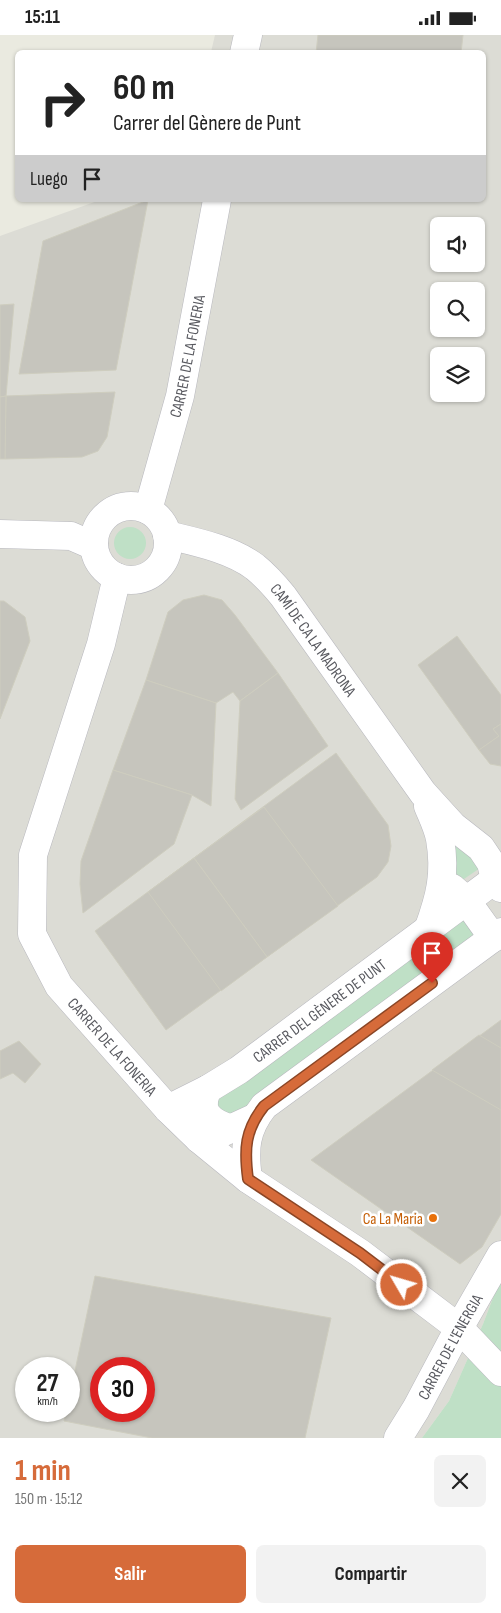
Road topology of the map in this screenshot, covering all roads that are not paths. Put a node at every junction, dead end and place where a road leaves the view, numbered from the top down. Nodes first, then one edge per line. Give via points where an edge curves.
1 (248, 35) edge
2 (245, 50) edge
3 (217, 202) edge
4 (148, 510) junction
5 (0, 534) edge
6 (167, 535) junction
7 (94, 545) junction
8 (117, 577) junction
9 (423, 793) junction
10 (491, 849) edge
11 (443, 874) junction
12 (499, 881) edge
13 (466, 900) junction
14 (428, 930) junction
15 (497, 935) edge
16 (208, 1089) junction
17 (168, 1109) junction
18 (243, 1124) junction
19 (199, 1139) junction
20 (248, 1179) junction
21 (501, 1255) edge
22 (459, 1328) junction
23 (499, 1370) edge
24 (398, 1438) edge

1 - 2 street
3 - 4 street, CARRER DE LA FONERIA via 180,396
4 - 6 street via 162,523
4 - 7 street via 132,506 112,511 98,525
5 - 7 street via 71,536
6 - 8 street via 166,554 155,571 137,579
6 - 9 street, CAMÍ DE CA LA MADRONA via 233,555 268,578
7 - 8 street via 99,562
8 - 17 street, CARRER DE LA FONERIA via 101,644 34,855 32,934 59,986
9 - 10 street, CAMÍ DE CA LA MADRONA via 453,826
9 - 11 street, CAMÍ DE CA LA MADRONA via 440,837
10 - 12 street, CAMÍ DE CA LA MADRONA via 490,863
11 - 13 street via 453,890
11 - 14 street, CAMÍ DE CA LA MADRONA
12 - 13 street, CARRER DEL GÈNERE DE PUNT
13 - 14 street, CARRER DEL GÈNERE DE PUNT
13 - 15 street
14 - 16 street, CARRER DEL GÈNERE DE PUNT via 239,1070
15 - 18 street
16 - 17 street, CARRER DEL GÈNERE DE PUNT
16 - 18 street via 203,1099 210,1119 219,1125
17 - 19 street, CARRER DE LA FONERIA
18 - 19 street
18 - 20 street via 248,1131
19 - 20 street, CARRER DE LA FONERIA
20 - 22 street, CARRER DE LA FONERIA via 360,1253
21 - 22 street, CARRER DE L'ENERGIA
22 - 23 street, CARRER DE LA FONERIA
22 - 24 street, CARRER DE L'ENERGIA

